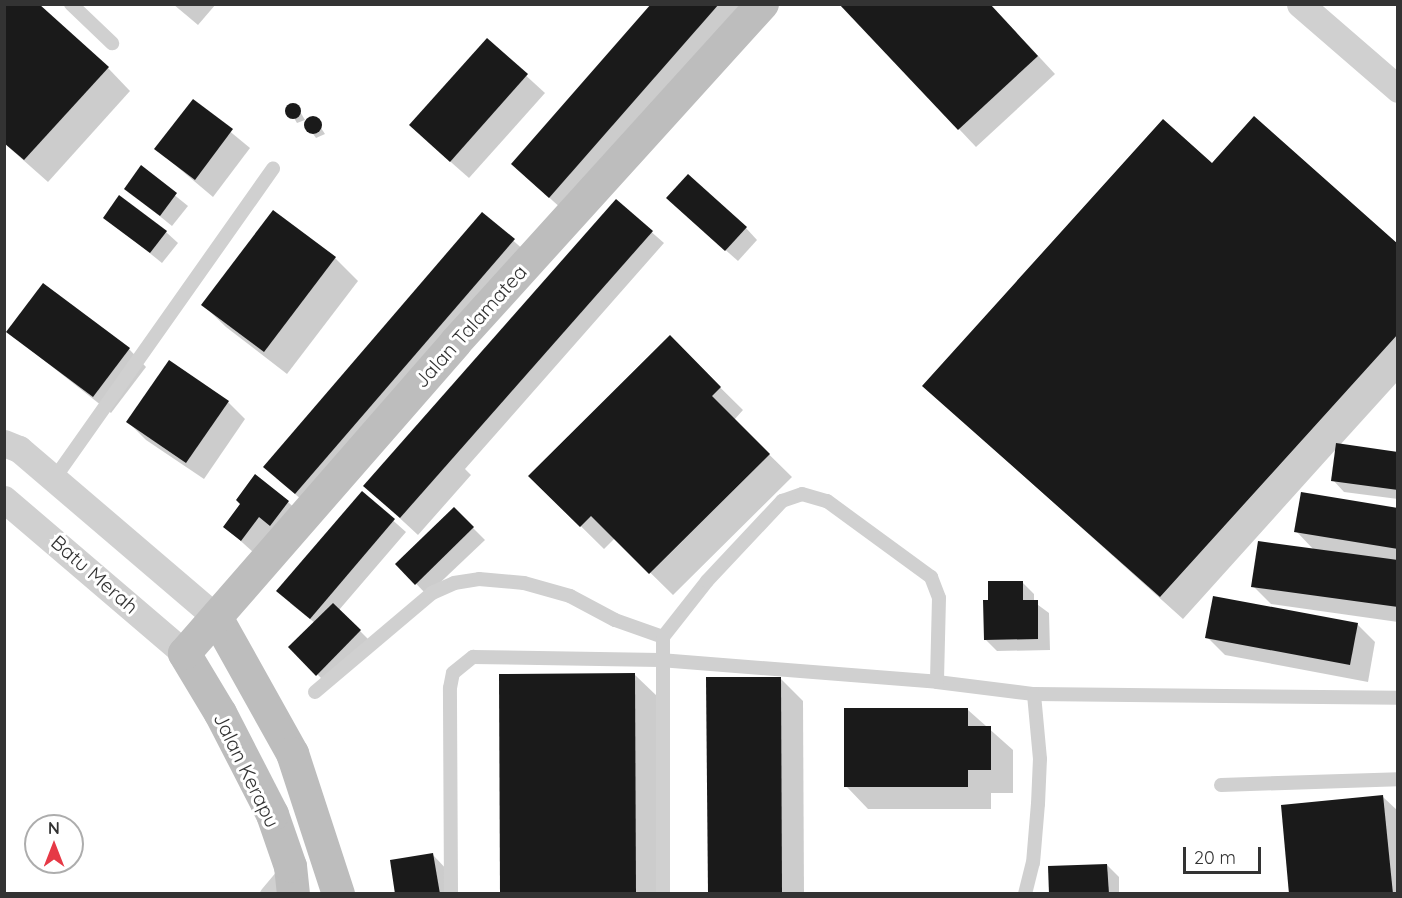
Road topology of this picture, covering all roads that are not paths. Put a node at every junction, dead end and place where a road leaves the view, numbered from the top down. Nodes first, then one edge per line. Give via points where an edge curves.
1 (71, 4) edge
2 (762, 4) edge
3 (1300, 4) edge
4 (112, 43) dead end
5 (1398, 89) edge
6 (273, 168) dead end
7 (4, 443) edge
8 (54, 479) junction
9 (4, 499) edge
10 (216, 617) junction
11 (663, 637) junction
12 (184, 653) junction
13 (660, 660) junction
14 (937, 682) junction
15 (315, 692) dead end
16 (1034, 694) junction
17 (1398, 698) edge
18 (1398, 779) edge
19 (1221, 785) dead end
20 (292, 880) edge
21 (267, 894) edge
22 (338, 894) edge
23 (451, 894) edge
24 (663, 894) edge
25 (1025, 894) edge

1 - 4 lane
2 - 10 street, Jalan Talamatea via 455,342
3 - 5 street
6 - 8 lane
7 - 8 street via 19,449
8 - 10 street
9 - 12 street, Batu Merah
10 - 12 street, Jalan Talamatea
10 - 22 street via 292,753
11 - 13 lane
11 - 14 lane via 715,573 782,501 802,494 814,495 866,526 931,577 939,598
11 - 15 lane via 615,620 570,596 524,583 479,579 454,583 432,593
12 - 20 street, Jalan Kerapu via 272,814
13 - 14 lane
13 - 23 lane via 473,657 453,673
13 - 24 lane
14 - 16 lane
16 - 17 lane
16 - 25 lane via 1040,759 1038,804 1033,863
18 - 19 lane
20 - 21 lane

